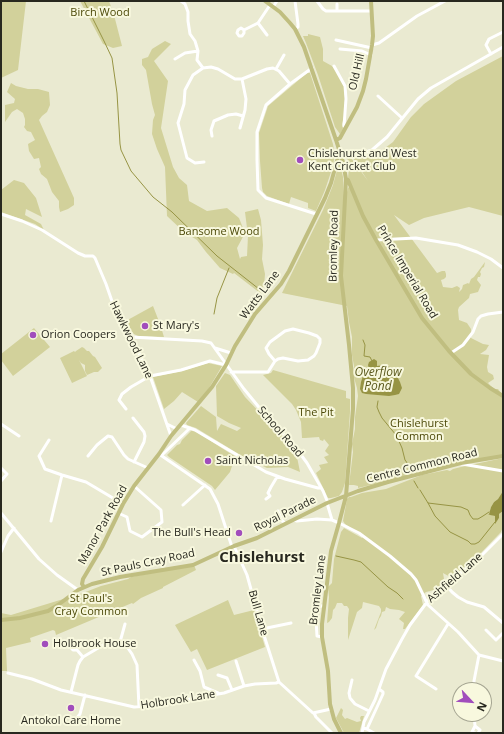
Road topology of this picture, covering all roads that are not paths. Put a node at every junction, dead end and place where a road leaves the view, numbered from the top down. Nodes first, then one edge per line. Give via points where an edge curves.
1 (181, 1) edge
2 (188, 1) edge
3 (265, 1) edge
4 (277, 1) edge
5 (295, 1) edge
6 (317, 1) edge
7 (371, 1) edge
8 (445, 1) edge
9 (184, 4) junction
10 (337, 4) dead end
11 (272, 6) junction
12 (337, 11) junction
13 (371, 11) junction
14 (258, 23) junction
15 (295, 29) junction
16 (244, 30) dead end
17 (503, 32) edge
18 (267, 35) dead end
19 (336, 40) dead end
20 (372, 46) junction
21 (503, 47) edge
22 (340, 49) dead end
23 (198, 51) junction
24 (491, 54) junction
25 (284, 55) dead end
26 (371, 55) junction
27 (175, 59) dead end
28 (334, 66) dead end
29 (203, 68) junction
30 (312, 68) junction
31 (276, 69) junction
32 (242, 79) junction
33 (290, 84) junction
34 (378, 96) dead end
35 (243, 116) junction
36 (402, 118) junction
37 (240, 128) dead end
38 (346, 128) junction
39 (212, 136) dead end
40 (336, 140) junction
41 (341, 156) junction
42 (204, 162) dead end
43 (346, 179) junction
44 (1, 214) edge
45 (316, 214) junction
46 (376, 240) junction
47 (503, 268) edge
48 (503, 312) edge
49 (131, 337) junction
50 (215, 348) junction
51 (231, 353) junction
52 (451, 353) junction
53 (275, 361) junction
54 (226, 365) junction
55 (231, 372) junction
56 (150, 376) junction
57 (503, 396) edge
58 (126, 409) dead end
59 (133, 418) dead end
60 (1, 424) edge
61 (167, 424) junction
62 (181, 424) junction
63 (190, 428) junction
64 (177, 429) junction
65 (19, 436) dead end
66 (171, 436) junction
67 (49, 440) dead end
68 (161, 454) junction
69 (88, 456) dead end
70 (503, 456) edge
71 (134, 462) junction
72 (460, 463) junction
73 (1, 468) edge
74 (148, 468) junction
75 (503, 471) edge
76 (62, 475) junction
77 (277, 477) junction
78 (1, 481) edge
79 (206, 484) junction
80 (134, 486) junction
81 (321, 488) junction
82 (346, 496) junction
83 (266, 500) dead end
84 (328, 503) junction
85 (123, 504) junction
86 (184, 505) dead end
87 (278, 511) dead end
88 (1, 513) edge
89 (118, 513) junction
90 (294, 520) junction
91 (332, 520) junction
92 (50, 521) dead end
93 (339, 523) junction
94 (285, 524) junction
95 (14, 528) junction
96 (503, 534) edge
97 (233, 546) junction
98 (1, 552) edge
99 (446, 585) junction
100 (84, 587) junction
101 (78, 590) junction
102 (426, 602) junction
103 (1, 620) edge
104 (291, 623) dead end
105 (503, 623) edge
106 (125, 624) dead end
107 (448, 624) junction
108 (262, 629) junction
109 (486, 630) dead end
110 (503, 632) edge
111 (120, 642) junction
112 (77, 650) dead end
113 (479, 655) junction
114 (83, 657) junction
115 (194, 660) dead end
116 (236, 661) dead end
117 (503, 661) edge
118 (8, 673) dead end
119 (218, 674) dead end
120 (352, 680) dead end
121 (279, 682) junction
122 (474, 682) edge
123 (244, 686) junction
124 (379, 689) junction
125 (436, 689) dead end
126 (232, 690) junction
127 (71, 692) junction
128 (219, 694) junction
129 (85, 696) junction
130 (138, 707) junction
131 (331, 709) junction
132 (369, 711) junction
133 (314, 713) junction
134 (475, 722) edge
135 (73, 723) dead end
136 (475, 726) junction
137 (362, 728) junction
138 (368, 729) junction
139 (332, 733) edge
140 (341, 733) edge
141 (362, 733) edge
142 (374, 733) edge
143 (475, 733) edge
144 (478, 733) edge

1 - 9 street
2 - 9 street
3 - 11 main road, Bromley Road
4 - 11 street
5 - 15 street via 298,24
6 - 12 street via 326,11
7 - 13 main road, Old Hill
8 - 20 street
9 - 23 street via 188,12 190,34
10 - 12 street
11 - 14 street
11 - 15 main road, Bromley Road
12 - 13 street
13 - 20 main road, Old Hill
14 - 16 street
14 - 18 street
15 - 30 main road, Bromley Road
17 - 24 street via 489,39 486,45
19 - 20 street
20 - 26 main road, Old Hill
21 - 24 street
22 - 26 street via 362,51
23 - 27 street via 185,53
23 - 29 street via 197,60
24 - 36 street via 431,88
25 - 31 street
26 - 38 main road, Old Hill via 363,91
28 - 38 street via 344,86
29 - 32 street via 211,67 235,79
29 - 42 street via 193,75 185,90 178,123 187,158 195,163
30 - 33 street
30 - 40 main road, Bromley Road
31 - 32 street via 267,69
31 - 33 street
32 - 35 street via 246,99
33 - 45 street via 266,104 257,132 258,190 266,198
34 - 36 street
35 - 37 street
35 - 39 street via 228,115 214,121
36 - 41 street via 387,137 372,150
38 - 40 main road, Old Hill
40 - 41 main road, Bromley Road
41 - 43 main road, Bromley Road
41 - 45 main road, Watts Lane via 338,157 331,183
43 - 46 main road, Prince Imperial Road
43 - 82 main road, Bromley Road via 341,276 350,345 353,402
44 - 49 street, Hawkwood Lane via 42,230 78,253 93,256 114,307
45 - 51 main road, Watts Lane via 282,284 255,314
46 - 47 street via 416,238 458,245 491,259
46 - 52 main road, Prince Imperial Road via 422,318
48 - 52 street via 481,316 463,345
49 - 50 street via 202,341 211,343
49 - 56 street, Hawkwood Lane
50 - 51 street
50 - 54 street, School Road
51 - 54 main road, Watts Lane
52 - 57 main road, Prince Imperial Road via 471,374
53 - 53 street via 266,348 285,331 293,329 318,336 320,339 316,353 308,360 283,358
53 - 55 street via 268,372
54 - 55 street, School Road
54 - 56 street via 210,361
54 - 62 main road, Watts Lane via 212,387
55 - 81 street, School Road via 267,417 293,444
56 - 58 street via 122,394 119,400
56 - 61 street, Hawkwood Lane
59 - 71 street via 145,436
60 - 65 street
61 - 64 street
61 - 66 street, Hawkwood Lane
62 - 63 street
62 - 64 main road, Watts Lane
63 - 68 street, Manor Park Road
63 - 77 street
64 - 66 main road, Watts Lane
66 - 68 main road, Watts Lane
67 - 76 street via 40,456 45,469
68 - 74 main road, Manor Park Road
68 - 79 street
69 - 71 street via 108,436 112,437 128,459
70 - 72 main road, Centre Common Road
71 - 74 street
72 - 75 street
72 - 82 main road, Centre Common Road
73 - 78 street via 7,474
74 - 80 main road, Manor Park Road
76 - 85 street via 86,482
76 - 92 street
77 - 81 street
77 - 83 street
79 - 86 street
79 - 97 street, Bull Lane via 218,504
80 - 85 main road, Manor Park Road
80 - 89 street via 161,510 162,522 142,537 130,531 127,517
81 - 84 street, School Road
82 - 84 main road, Royal Parade
82 - 93 main road, Bromley Lane
84 - 90 main road, Royal Parade
84 - 91 street, School Road
85 - 89 main road, Manor Park Road
87 - 94 street
88 - 95 street
89 - 100 main road, Manor Park Road via 83,579
90 - 91 street
90 - 94 main road, Royal Parade
91 - 93 street
93 - 102 street via 358,533 411,574
93 - 131 main road, Bromley Lane via 331,551 322,624
94 - 97 main road, Royal Parade
95 - 98 street
95 - 101 street via 39,559
96 - 99 street, Ashfield Lane
97 - 100 main road, St Pauls Cray Road via 193,565 120,577
97 - 108 street, Bull Lane via 248,575
99 - 102 street, Ashfield Lane
99 - 105 street via 458,597 484,607
100 - 101 main road, St Pauls Cray Road
101 - 103 main road, St Pauls Cray Road via 48,611
102 - 107 street
102 - 124 street, Ashfield Lane via 402,639
104 - 108 street
106 - 111 street
107 - 113 street
107 - 125 street via 416,676
108 - 121 street, Bull Lane
109 - 110 street via 496,640
111 - 114 street via 110,641
111 - 130 street via 125,644 137,665
112 - 114 street
113 - 117 street
113 - 122 street
114 - 127 street via 78,665
115 - 128 street via 204,688
116 - 123 street
118 - 127 street, Holbrook Lane
119 - 126 street via 228,678
120 - 132 street via 350,698 355,704
121 - 123 street, Holbrook Lane
121 - 133 street
123 - 126 street, Holbrook Lane
124 - 132 street, Ashfield Lane
124 - 138 street, Ashfield Lane via 383,694
126 - 128 street, Holbrook Lane
127 - 129 street, Holbrook Lane
128 - 130 street, Holbrook Lane
129 - 130 street, Holbrook Lane
129 - 135 street via 80,714
131 - 133 street
131 - 140 main road, Bromley Lane
132 - 137 street, Ashfield Lane
133 - 139 street
134 - 136 street
136 - 143 street via 472,732
136 - 144 street via 480,730
137 - 138 street
137 - 141 street, Ashfield Lane
138 - 142 street

